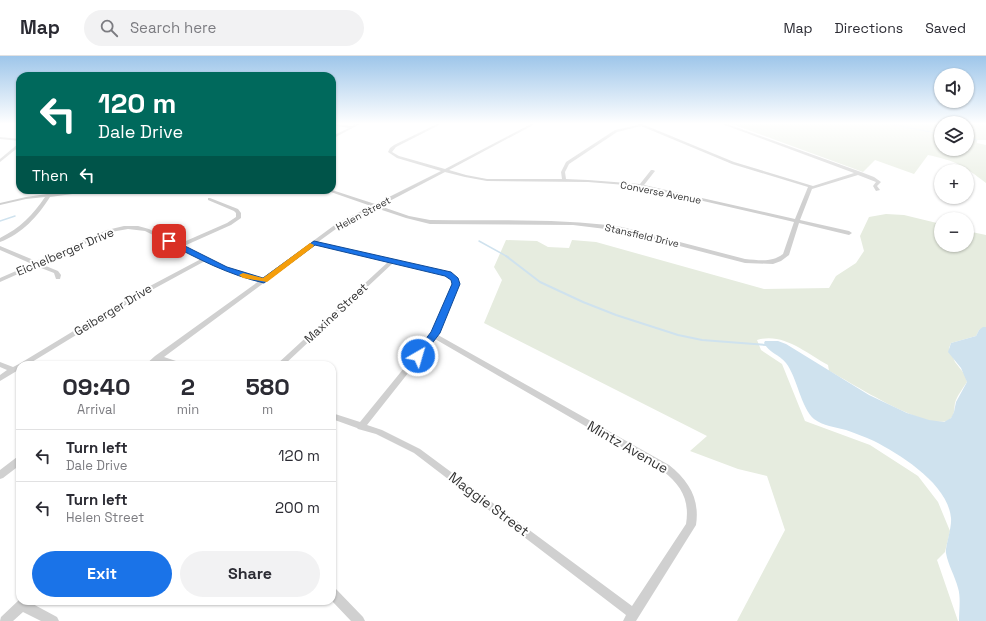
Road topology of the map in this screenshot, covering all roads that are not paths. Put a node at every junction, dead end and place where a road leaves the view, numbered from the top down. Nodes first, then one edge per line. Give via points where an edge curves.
1 (12, 150) edge
2 (391, 150) edge
3 (483, 150) edge
4 (587, 150) edge
5 (701, 150) edge
6 (797, 150) edge
7 (0, 160) edge
8 (446, 170) junction
9 (653, 171) dead end
10 (859, 173) junction
11 (564, 181) junction
12 (641, 186) junction
13 (812, 187) junction
14 (878, 190) dead end
15 (336, 193) edge
16 (64, 194) edge
17 (48, 196) junction
18 (210, 199) dead end
19 (0, 204) edge
20 (374, 206) junction
21 (797, 221) junction
22 (849, 233) dead end
23 (0, 240) edge
24 (314, 243) junction
25 (178, 246) junction
26 (0, 248) edge
27 (205, 259) junction
28 (392, 261) junction
29 (36, 264) junction
30 (58, 278) dead end
31 (0, 280) edge
32 (264, 280) junction
33 (434, 336) junction
34 (158, 358) junction
35 (29, 361) edge
36 (154, 361) edge
37 (167, 361) edge
38 (284, 361) edge
39 (0, 364) edge
40 (16, 367) edge
41 (16, 369) edge
42 (0, 378) edge
43 (336, 418) edge
44 (361, 427) junction
45 (16, 463) edge
46 (0, 475) edge
47 (336, 597) edge
48 (22, 605) edge
49 (27, 605) edge
50 (632, 617) edge
51 (5, 621) edge
52 (53, 621) edge
53 (359, 621) edge

1 - 7 street
2 - 8 street, Converse Avenue via 398,157
3 - 8 street, Helen Street
4 - 11 street via 568,163 563,172
5 - 13 street via 733,164
6 - 10 street
8 - 11 street, Converse Avenue via 487,180
8 - 20 street, Helen Street
9 - 12 street
10 - 13 street
10 - 14 street via 877,180
11 - 12 street, Converse Avenue
12 - 21 street, Converse Avenue
13 - 21 street, Stansfield Drive via 808,190
15 - 20 street, Stansfield Drive
16 - 17 street
17 - 19 street
17 - 23 street via 29,222
18 - 25 street via 236,210 239,213 238,218
20 - 21 street, Stansfield Drive via 430,222 573,223 602,226 757,262 779,260 786,255
20 - 24 street, Helen Street via 338,224
21 - 22 street, Converse Avenue
24 - 28 street
24 - 32 street, Helen Street
25 - 27 street, Eichelberger Drive
25 - 29 street, Eichelberger Drive via 143,228 121,228
26 - 29 street
27 - 32 street, Eichelberger Drive via 235,273
27 - 35 street, Geiberger Drive via 150,288
28 - 33 street via 444,273 455,279 456,284
28 - 38 street, Maxine Street
29 - 30 street via 56,272
29 - 31 street, Eichelberger Drive
32 - 34 street, Helen Street
33 - 44 street
33 - 50 street, Mintz Avenue via 666,468 684,486 692,502 691,525
34 - 36 street, Helen Street
34 - 37 street
39 - 40 street
41 - 42 street, Geiberger Drive
43 - 44 street, Maggie Street
44 - 50 street, Maggie Street via 398,441 426,457
45 - 46 street
47 - 53 street
48 - 51 street
49 - 52 street

